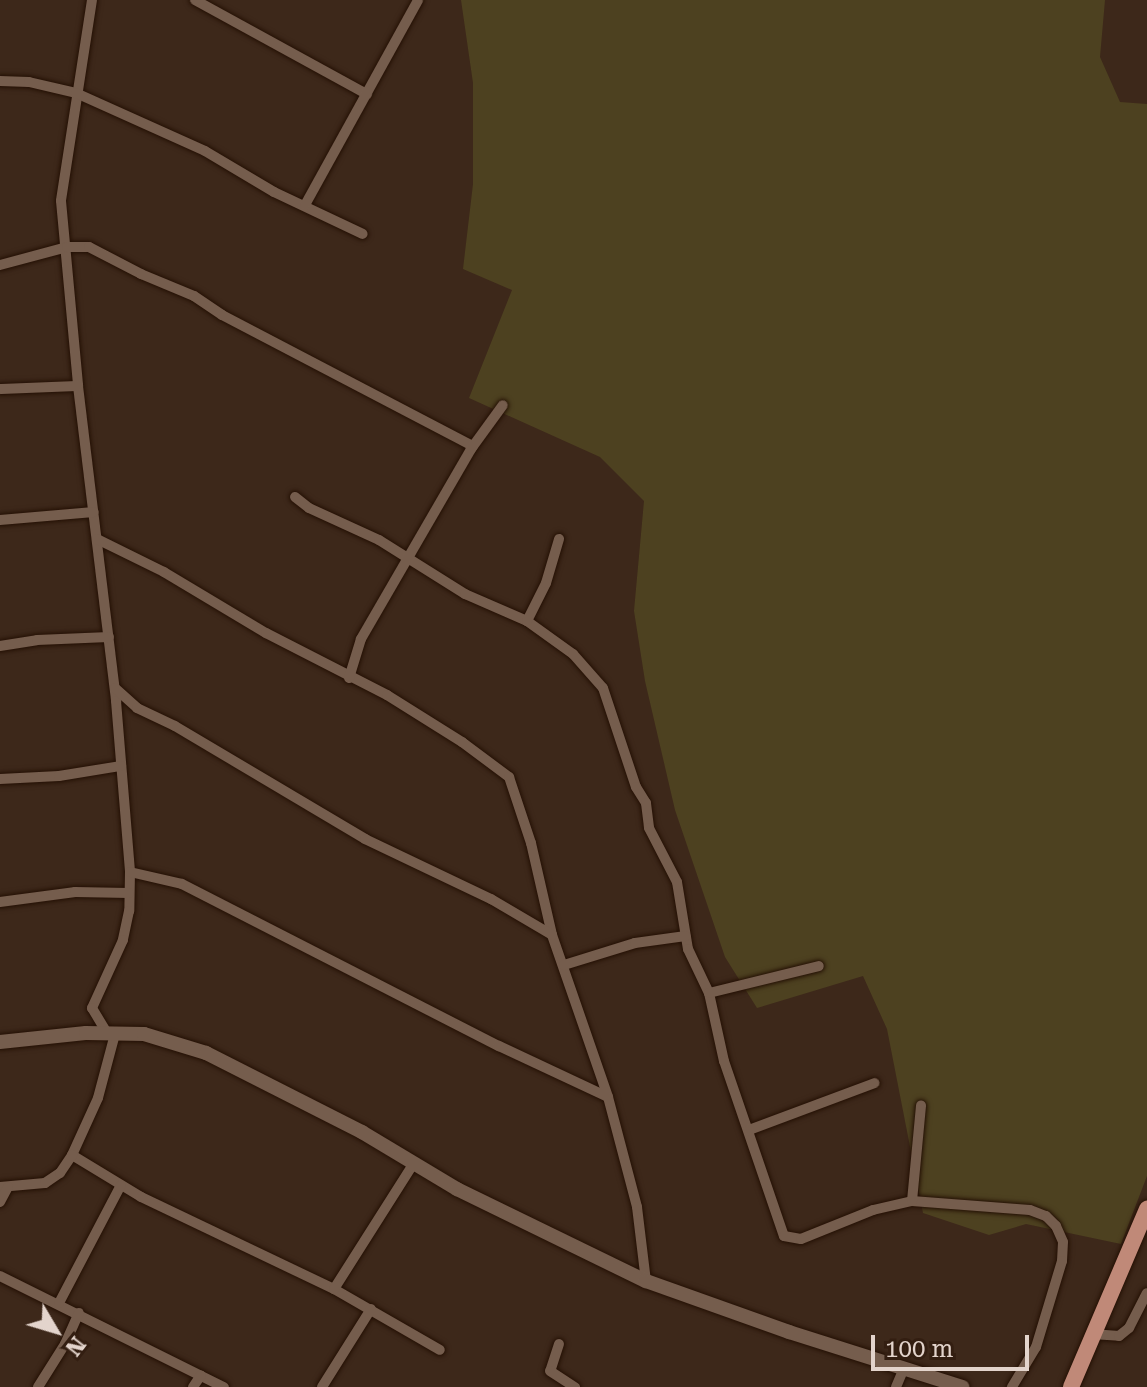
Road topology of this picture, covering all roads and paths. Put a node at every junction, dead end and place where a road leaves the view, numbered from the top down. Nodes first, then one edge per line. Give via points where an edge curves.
1 (92, 0) edge
2 (195, 0) edge
3 (418, 0) edge
4 (0, 81) edge
5 (76, 93) junction
6 (367, 94) junction
7 (305, 205) junction
8 (363, 234) dead end
9 (67, 247) junction
10 (0, 265) edge
11 (78, 386) junction
12 (0, 389) edge
13 (503, 405) dead end
14 (473, 446) junction
15 (295, 497) dead end
16 (94, 512) junction
17 (0, 520) edge
18 (97, 539) junction
19 (559, 539) dead end
20 (408, 561) junction
21 (527, 621) junction
22 (109, 637) junction
23 (0, 646) edge
24 (349, 678) junction
25 (115, 688) junction
26 (137, 708) junction
27 (117, 715) junction
28 (121, 766) junction
29 (0, 779) edge
30 (130, 872) junction
31 (129, 893) junction
32 (0, 902) edge
33 (545, 911) junction
34 (525, 918) junction
35 (552, 935) junction
36 (686, 936) junction
37 (564, 965) junction
38 (819, 966) dead end
39 (709, 993) junction
40 (111, 1034) junction
41 (0, 1042) edge
42 (875, 1083) dead end
43 (608, 1097) junction
44 (921, 1105) dead end
45 (749, 1130) junction
46 (72, 1155) junction
47 (414, 1163) junction
48 (121, 1185) junction
49 (4, 1187) edge
50 (912, 1201) junction
51 (0, 1202) edge
52 (1147, 1209) edge
53 (0, 1276) edge
54 (646, 1281) junction
55 (334, 1289) junction
56 (1147, 1293) edge
57 (59, 1303) junction
58 (371, 1309) junction
59 (79, 1313) junction
60 (1092, 1334) junction
61 (559, 1344) dead end
62 (440, 1350) dead end
63 (904, 1368) junction
64 (201, 1375) junction
65 (38, 1387) edge
66 (193, 1387) edge
67 (224, 1387) edge
68 (322, 1387) edge
69 (575, 1387) edge
70 (896, 1387) edge
71 (962, 1387) edge
72 (1012, 1387) edge
73 (1071, 1387) edge

1 - 5 street
2 - 6 street
3 - 6 street
4 - 5 street
5 - 7 street via 155,126
5 - 9 street via 61,201
6 - 7 street
7 - 8 street
9 - 10 street
9 - 11 street
9 - 14 street via 89,247 177,287
11 - 12 street
11 - 16 street
13 - 14 street
14 - 20 street
15 - 20 street
16 - 17 street
16 - 18 street
18 - 22 street
18 - 24 street
19 - 21 street
20 - 21 street
20 - 24 street via 361,639
21 - 36 street via 573,654 603,688 646,803 649,828 677,882
22 - 23 street
22 - 25 street
24 - 33 street via 387,695 501,767 531,843
25 - 26 street
25 - 27 street
26 - 27 street
26 - 34 street via 365,839
27 - 28 street
28 - 29 street
28 - 30 street
30 - 31 street
30 - 43 street via 159,876 209,896
31 - 32 street via 75,892
31 - 40 street via 123,940 92,1008
33 - 34 street
33 - 35 street
34 - 35 street
35 - 37 street
36 - 37 street via 635,943
36 - 39 street
37 - 43 street
38 - 39 street
39 - 45 street via 724,1061
40 - 41 street
40 - 46 street via 98,1098
40 - 47 street via 144,1034 206,1053
42 - 45 street
43 - 54 street via 637,1207
44 - 50 street
45 - 50 street via 777,1224 790,1240
46 - 48 street
46 - 49 street via 45,1183
47 - 54 street
47 - 55 street
48 - 55 street
48 - 57 street
49 - 51 street
50 - 72 street via 1030,1210 1056,1226 1063,1242 1062,1261 1036,1347
52 - 60 main road
53 - 57 street
54 - 63 street
55 - 58 street
56 - 60 street via 1129,1328 1119,1336
57 - 59 street
58 - 62 street
58 - 68 street
59 - 64 street
59 - 65 street
60 - 73 main road
61 - 69 street via 550,1371
63 - 70 street
63 - 71 street
64 - 66 street
64 - 67 street

